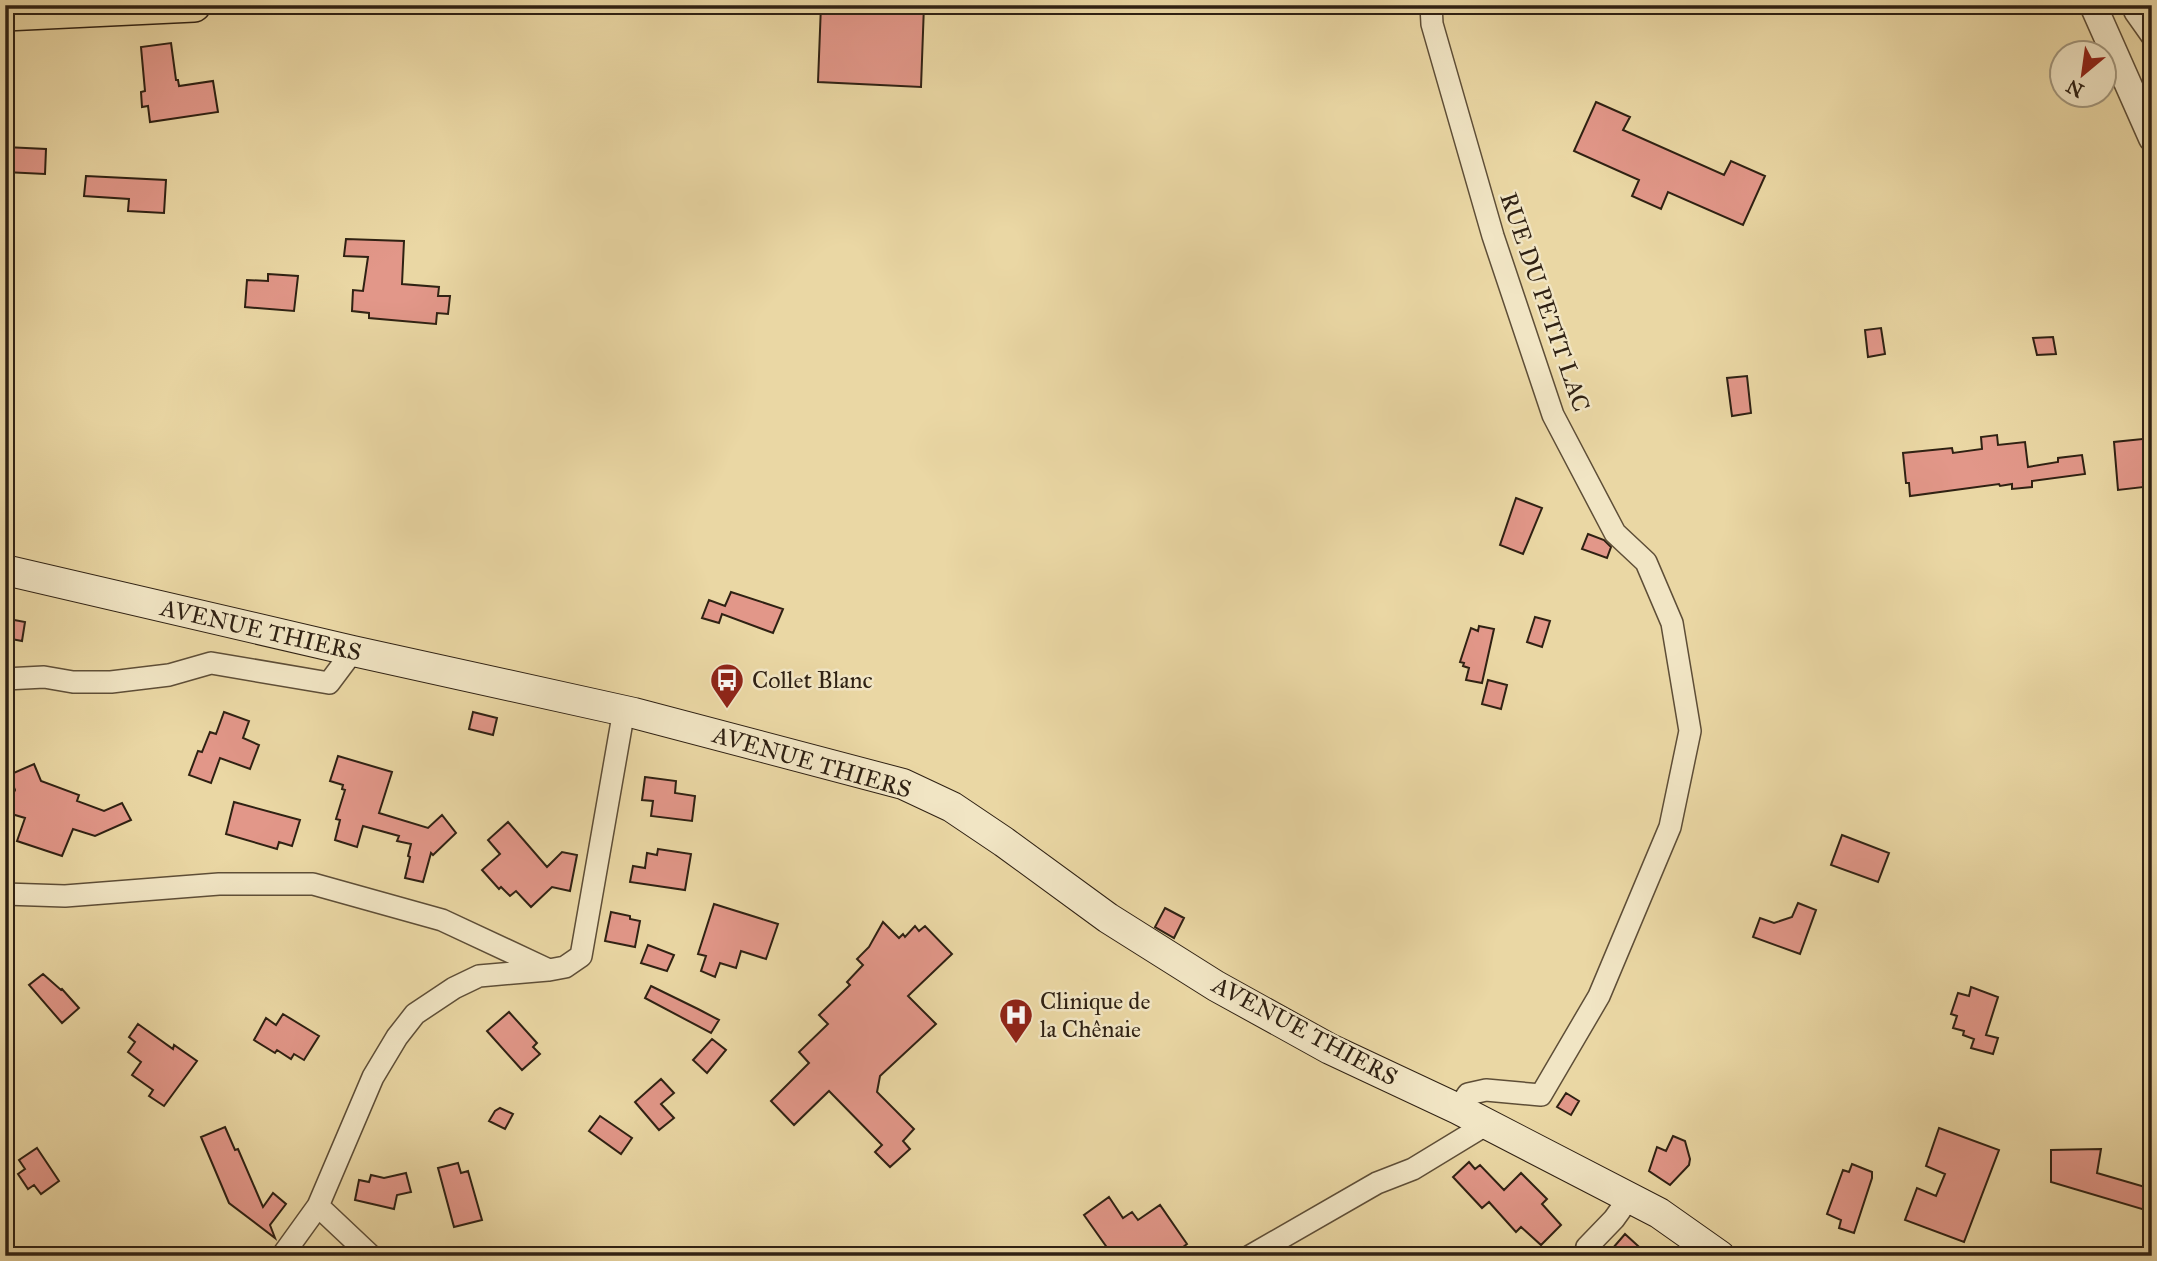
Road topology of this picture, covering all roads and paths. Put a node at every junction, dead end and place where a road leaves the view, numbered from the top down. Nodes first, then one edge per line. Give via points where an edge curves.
1 (194, 5) edge
2 (1431, 5) edge
3 (2094, 5) edge
4 (2142, 5) edge
5 (5, 13) edge
6 (2152, 36) edge
7 (2152, 138) edge
8 (5, 570) edge
9 (353, 651) junction
10 (5, 679) edge
11 (624, 710) junction
12 (5, 894) edge
13 (549, 970) junction
14 (1458, 1109) junction
15 (1487, 1124) junction
16 (1629, 1198) junction
17 (318, 1206) junction
18 (282, 1256) edge
19 (371, 1256) edge
20 (1250, 1256) edge
21 (1591, 1256) edge
22 (1720, 1256) edge

1 - 5 highway
2 - 14 street, RUE DU PETIT LAC via 1432,24 1493,236 1553,415 1615,533 1646,562 1672,624 1690,731 1670,827 1599,996 1541,1095 1486,1090 1468,1094
3 - 7 street
4 - 6 street via 2136,12
8 - 9 main road, AVENUE THIERS
9 - 10 street via 329,683 211,663 169,675 111,682
9 - 11 main road, AVENUE THIERS
11 - 13 street via 581,956 565,967
11 - 14 main road, AVENUE THIERS via 903,785 952,807 1108,918 1216,986 1330,1049
12 - 13 street via 65,896 219,884 313,884 442,920
13 - 17 street via 479,976 415,1014 373,1077
14 - 15 main road, AVENUE THIERS
15 - 16 main road, AVENUE THIERS
15 - 20 street
16 - 21 street via 1587,1247
16 - 22 main road, AVENUE THIERS
17 - 18 street
17 - 19 street

